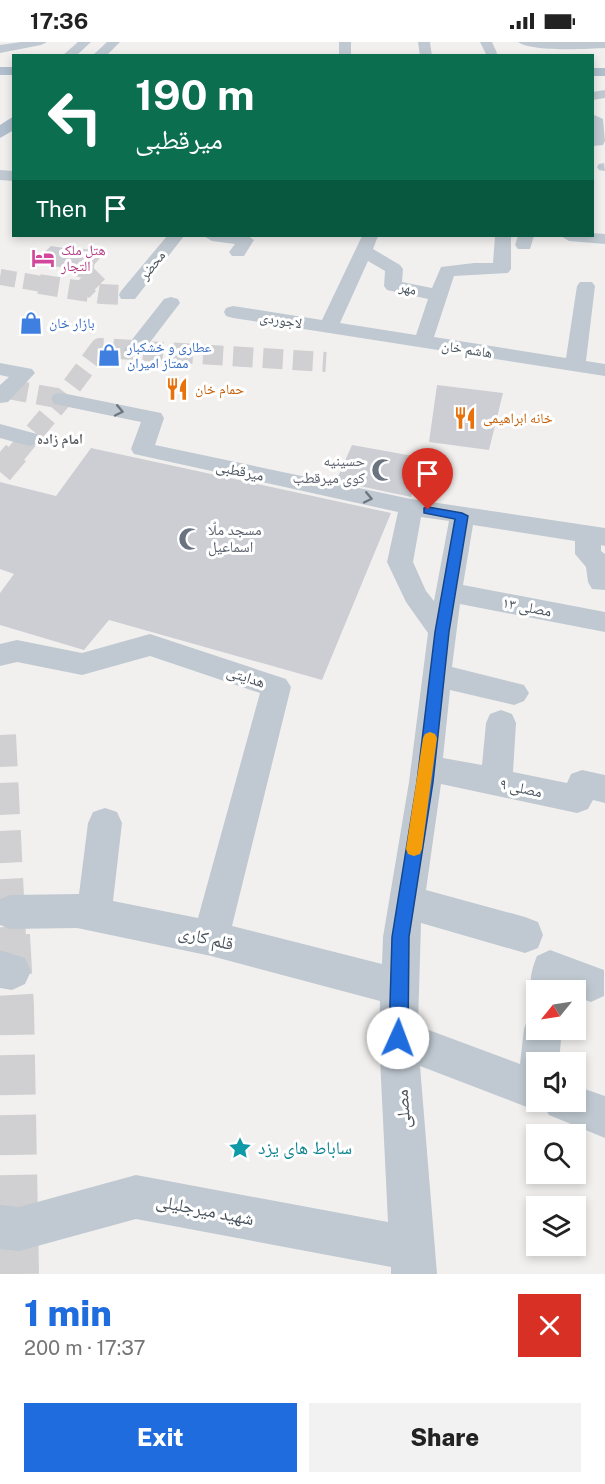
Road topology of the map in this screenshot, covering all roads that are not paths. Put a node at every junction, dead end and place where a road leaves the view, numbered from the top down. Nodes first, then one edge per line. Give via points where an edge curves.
1 (41, 42) edge
2 (85, 42) edge
3 (91, 42) edge
4 (114, 42) edge
5 (524, 42) edge
6 (588, 44) edge
7 (604, 45) edge
8 (564, 46) junction
9 (0, 49) edge
10 (73, 54) edge
11 (100, 54) edge
12 (571, 54) edge
13 (594, 118) edge
14 (594, 142) edge
15 (175, 237) edge
16 (220, 237) edge
17 (502, 237) edge
18 (581, 237) edge
19 (605, 239) edge
20 (366, 243) edge
21 (238, 252) dead end
22 (586, 286) dead end
23 (438, 295) junction
24 (128, 296) dead end
25 (171, 303) dead end
26 (233, 312) dead end
27 (328, 328) junction
28 (423, 342) junction
29 (134, 350) dead end
30 (575, 365) junction
31 (0, 369) edge
32 (605, 370) edge
33 (0, 397) edge
34 (62, 399) tunnel mouth
35 (0, 431) edge
36 (29, 439) dead end
37 (411, 507) junction
38 (462, 516) junction
39 (597, 536) edge
40 (601, 582) dead end
41 (449, 592) junction
42 (605, 622) edge
43 (442, 632) junction
44 (0, 655) edge
45 (437, 675) junction
46 (514, 693) dead end
47 (501, 723) dead end
48 (427, 768) junction
49 (496, 782) junction
50 (605, 789) edge
51 (105, 823) dead end
52 (406, 902) junction
53 (10, 912) dead end
54 (94, 915) junction
55 (525, 935) dead end
56 (211, 938) junction
57 (549, 980) edge
58 (582, 980) edge
59 (586, 981) edge
60 (591, 983) dead end
61 (400, 988) junction
62 (398, 1038) junction
63 (526, 1080) edge
64 (586, 1107) edge
65 (605, 1117) edge
66 (0, 1227) edge
67 (413, 1261) edge

1 - 9 street
2 - 10 street
3 - 10 street
4 - 11 street
5 - 8 street
6 - 7 street
6 - 8 street
8 - 12 street
13 - 14 street via 598,142
15 - 24 street, محضر
16 - 21 street via 246,240
17 - 23 street via 502,269 447,271
18 - 19 street
20 - 23 street, مهر via 394,269 393,286
20 - 27 street
22 - 30 street
23 - 28 street
25 - 29 street
26 - 27 street, لاجوردی
27 - 28 street, هاشم خان
28 - 30 street, هاشم خان
30 - 32 street, هاشم خان
31 - 33 street via 25,373
34 -> 37 street, میرقطبی via 153,418 142,449
35 - 36 street
37 - 38 street, میرقطبی
37 - 43 street via 400,561 415,595
38 - 39 street, میرقطبی
38 - 41 street, مصلی
39 - 40 street via 588,554 599,563
41 - 42 street, مصلی ۱۳
41 - 43 street, مصلی
43 - 45 street, مصلی
44 - 56 street, هدایتی via 17,651 82,664 150,645 276,687
45 - 46 street
45 - 48 street, مصلی
47 - 49 street
48 - 49 street, مصلی ۹
48 - 52 street, مصلی
49 - 50 street, مصلی ۹ via 577,799 582,784
51 - 54 street
52 - 55 street
52 - 61 street, مصلی via 400,937
53 - 54 street, قلم کاری via 77,911
54 - 56 street, قلم کاری
56 - 61 street, قلم کاری
57 - 58 street via 550,969
59 - 60 street
61 - 62 street, مصلی
62 - 63 street
62 - 67 street, مصلی
64 - 65 street
66 - 67 street, شهید میرجلیلی via 19,1229 136,1197

